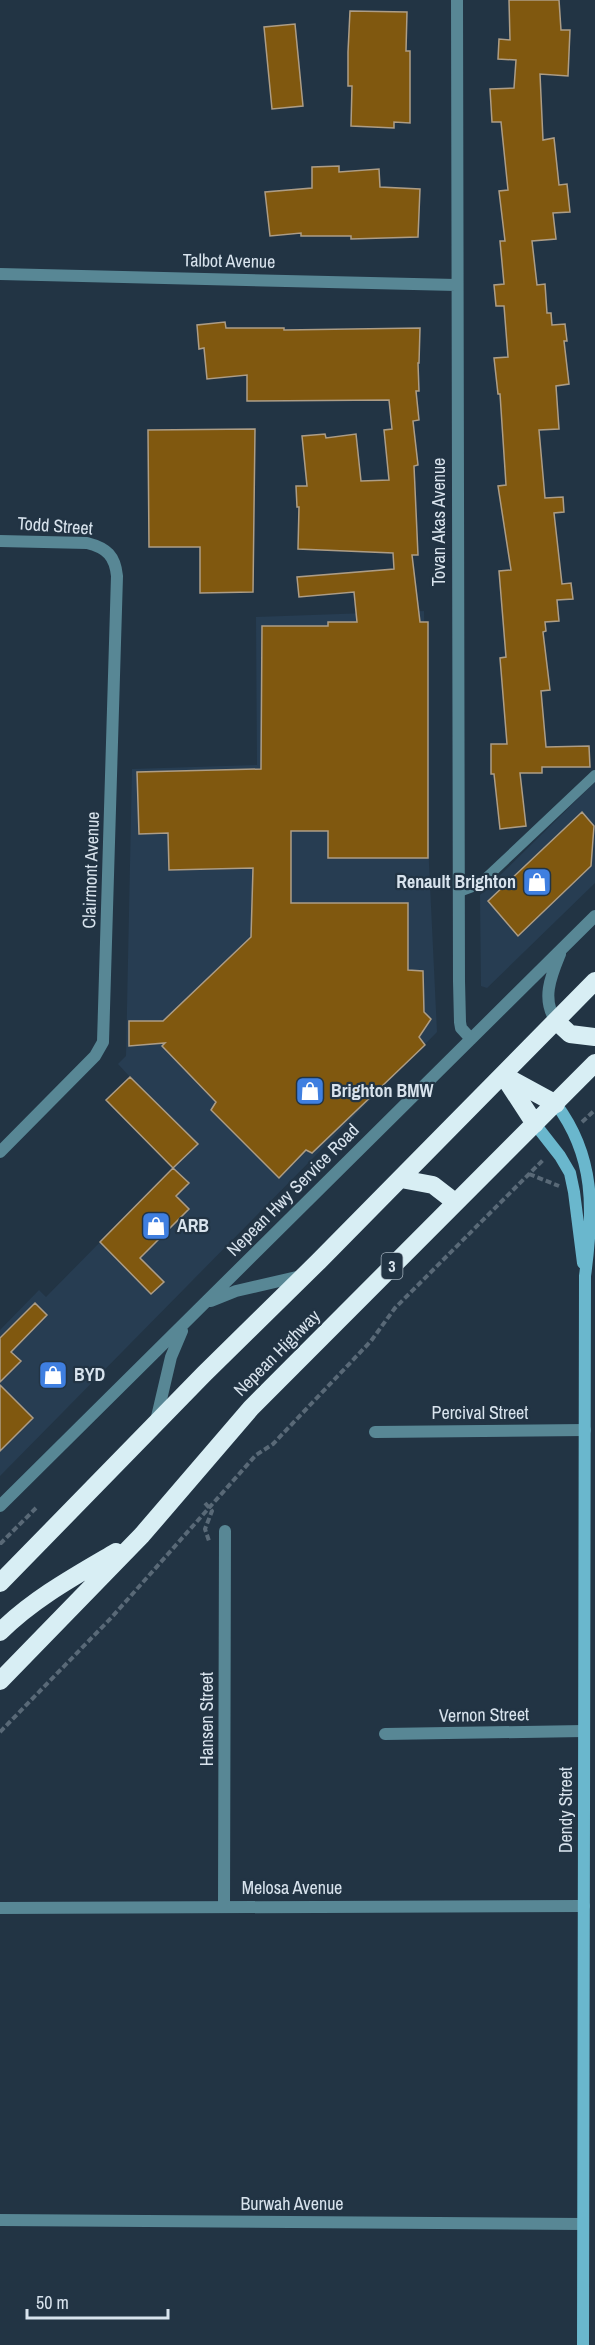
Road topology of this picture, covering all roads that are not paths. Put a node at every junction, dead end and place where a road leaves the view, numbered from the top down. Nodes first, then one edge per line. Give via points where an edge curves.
1 (457, 0) edge
2 (0, 273) edge
3 (456, 285) junction
4 (0, 541) edge
5 (107, 551) joint
6 (595, 775) edge
7 (459, 892) junction
8 (595, 916) edge
9 (562, 948) junction
10 (595, 981) edge
11 (556, 1021) junction
12 (595, 1037) edge
13 (471, 1039) junction
14 (595, 1063) edge
15 (503, 1075) junction
16 (556, 1104) junction
17 (535, 1124) junction
18 (0, 1152) edge
19 (400, 1179) junction
20 (454, 1202) junction
21 (304, 1275) junction
22 (588, 1281) edge
23 (202, 1306) junction
24 (188, 1321) junction
25 (154, 1428) junction
26 (585, 1430) junction
27 (375, 1432) dead end
28 (0, 1506) edge
29 (225, 1532) dead end
30 (135, 1541) junction
31 (0, 1583) edge
32 (0, 1632) edge
33 (0, 1681) edge
34 (584, 1731) junction
35 (385, 1734) dead end
36 (584, 1905) junction
37 (224, 1906) junction
38 (0, 1908) edge
39 (589, 2167) edge
40 (589, 2180) edge
41 (0, 2220) edge
42 (583, 2224) junction
43 (583, 2345) edge

1 - 3 street, Tovan Akas Avenue
2 - 3 street, Talbot Avenue
3 - 7 street, Tovan Akas Avenue
4 - 5 street, Todd Street via 87,543
5 - 18 street, Clairmont Avenue via 116,564 117,576 103,1042 95,1056
6 - 7 lane via 487,878
7 - 13 street, Tovan Akas Avenue via 460,1022
8 - 9 street, Nepean Hwy Service Road
9 - 11 street, Nepean Hwy Service Road via 548,988 549,1009
9 - 13 street, Nepean Hwy Service Road
10 - 11 highway, Nepean Highway
11 - 12 highway via 570,1034
11 - 15 highway, Nepean Highway
13 - 23 street, Nepean Hwy Service Road
14 - 16 highway, Nepean Highway / 3
15 - 16 highway
15 - 17 highway
15 - 19 highway, Nepean Highway
16 - 17 highway, Nepean Highway / 3
16 - 22 street, Dendy Street via 579,1132 592,1172
17 - 20 highway, Nepean Highway / 3
17 - 22 street, Dendy Street via 570,1173
19 - 20 highway via 433,1185
19 - 21 highway, Nepean Highway
20 - 30 highway, Nepean Highway / 3 via 251,1408
21 - 23 street, Nepean Hwy Service Road via 236,1292
21 - 25 highway, Nepean Highway
22 - 26 street, Dendy Street
23 - 24 street, Nepean Hwy Service Road
24 - 25 street, Nepean Hwy Service Road via 171,1357
24 - 28 street, Nepean Hwy Service Road
25 - 31 highway, Nepean Highway
26 - 27 street, Percival Street
26 - 34 street, Dendy Street
29 - 37 street, Hansen Street
30 - 32 highway via 65,1582
30 - 33 highway, Nepean Highway / 3
34 - 35 street, Vernon Street
34 - 36 street, Dendy Street
36 - 37 street, Melosa Avenue
36 - 39 street, Dendy Street
37 - 38 street, Melosa Avenue
39 - 40 street, Dendy Street
40 - 42 street, Dendy Street
41 - 42 street, Burwah Avenue
42 - 43 street, Dendy Street

